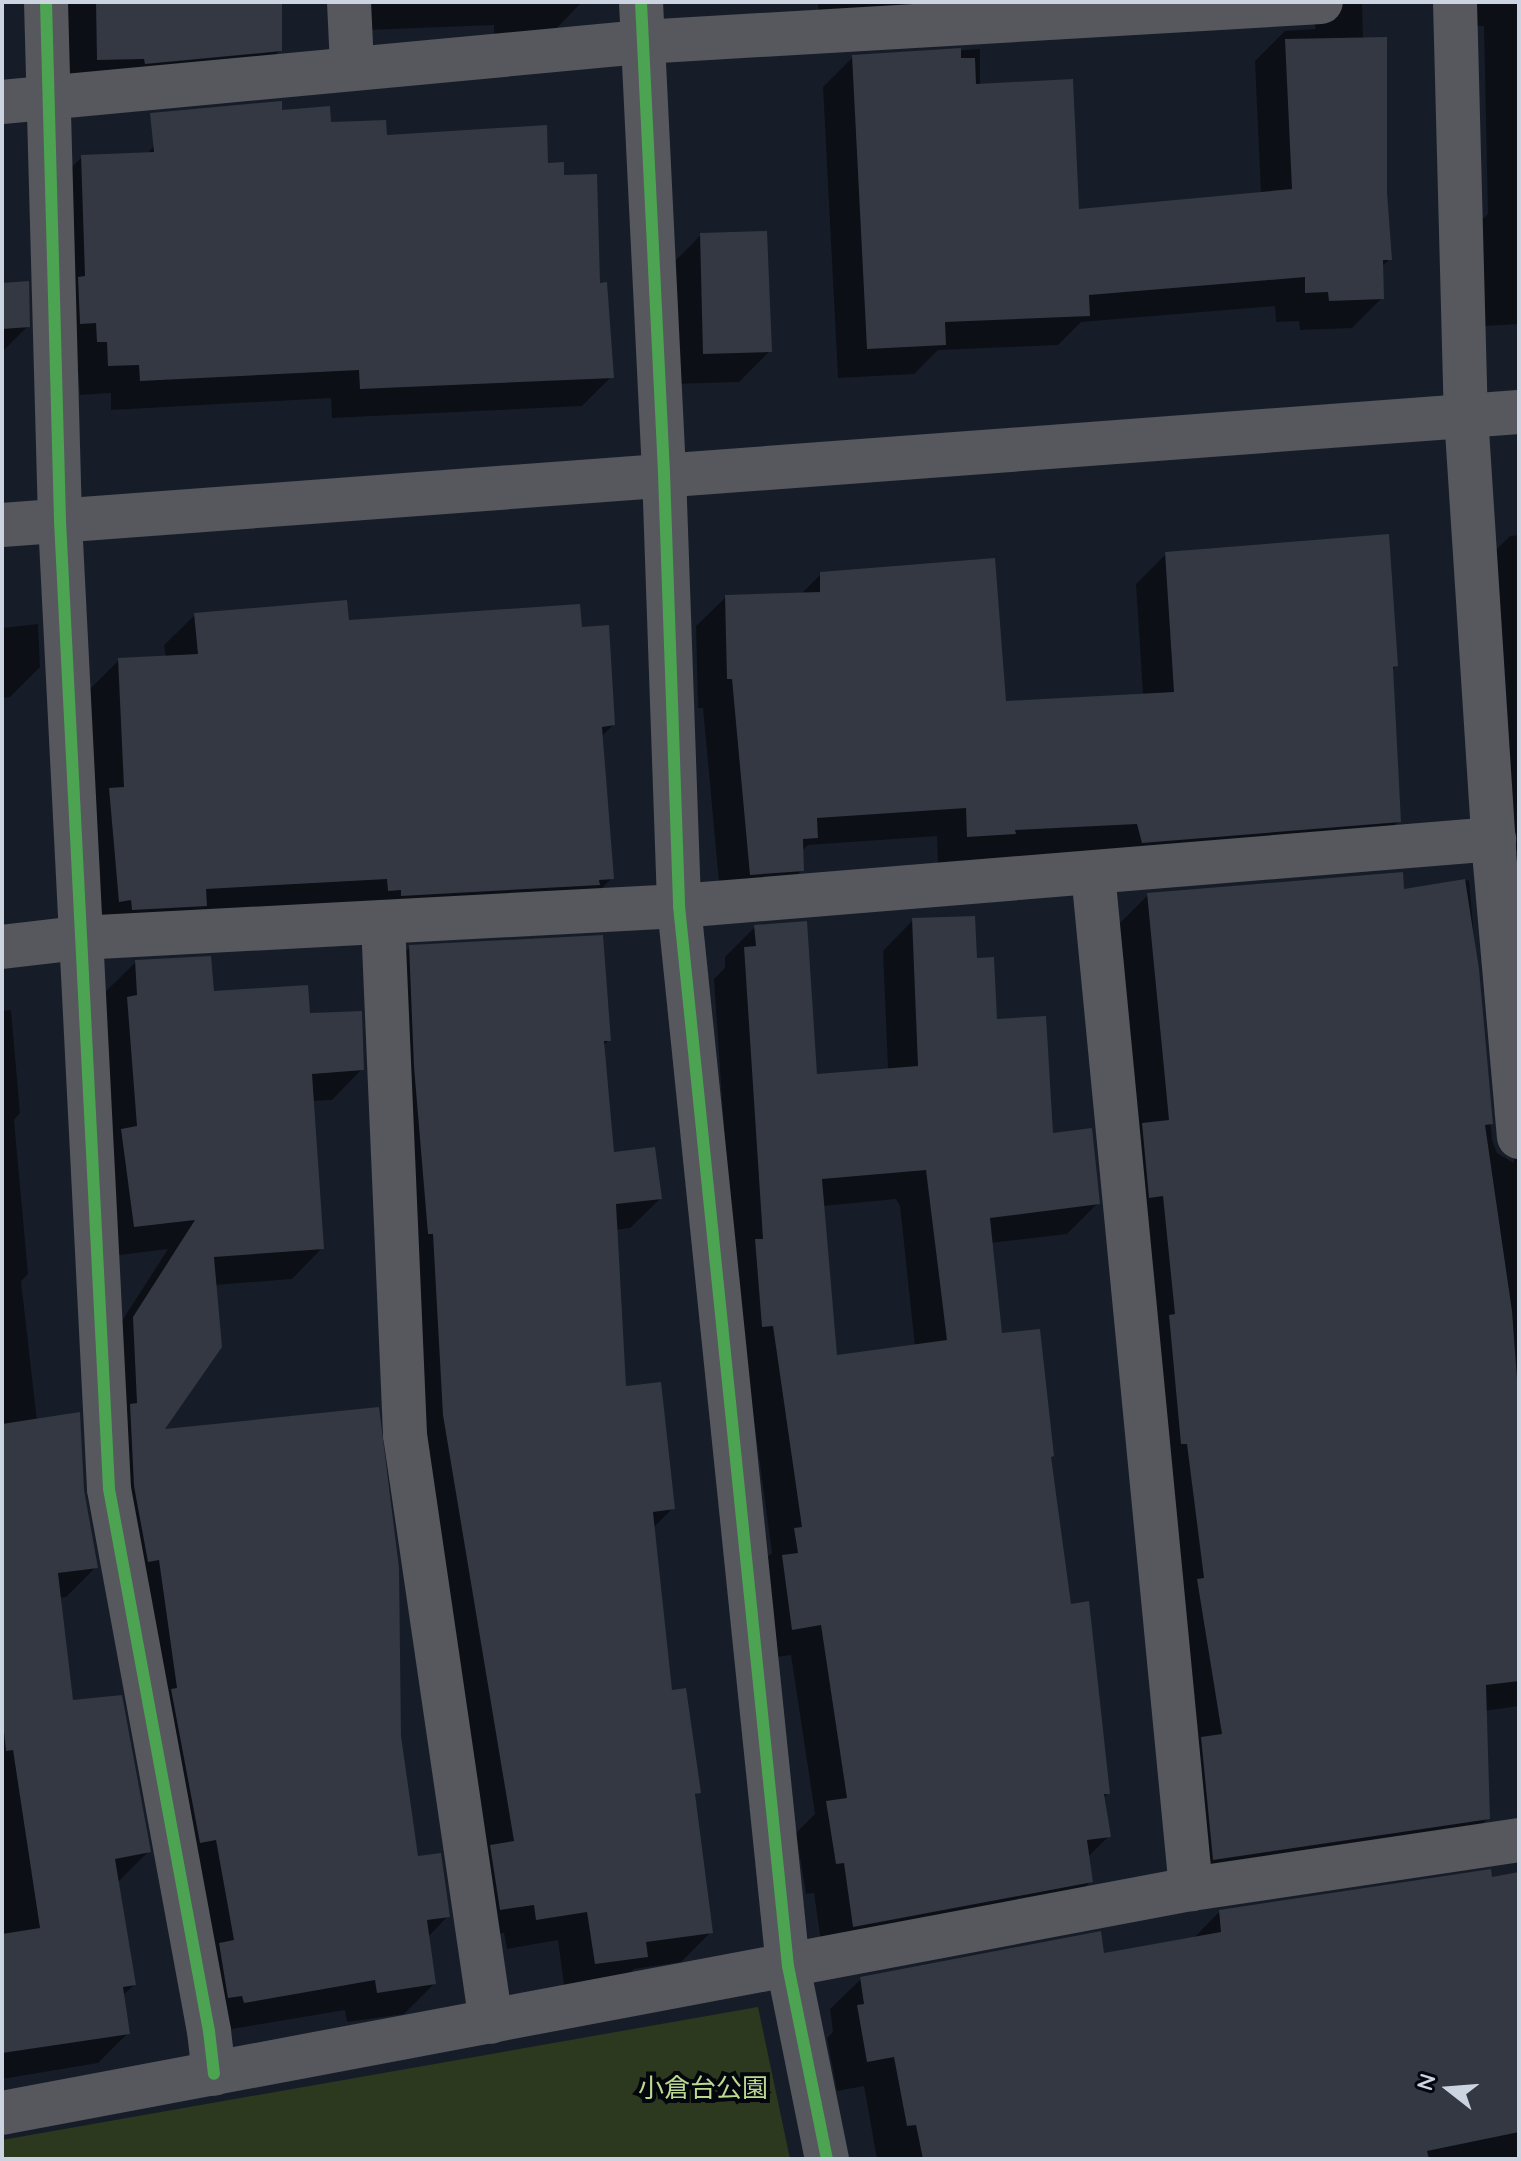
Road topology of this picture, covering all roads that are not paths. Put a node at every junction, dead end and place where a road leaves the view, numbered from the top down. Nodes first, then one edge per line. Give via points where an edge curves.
1 (46, 2) edge
2 (349, 2) edge
3 (1321, 2) edge
4 (1455, 2) edge
5 (642, 22) edge
6 (352, 66) junction
7 (50, 99) junction
8 (2, 102) edge
9 (1519, 412) edge
10 (1466, 415) junction
11 (664, 473) junction
12 (60, 521) junction
13 (2, 525) edge
14 (1494, 839) junction
15 (1093, 873) junction
16 (679, 906) junction
17 (383, 922) junction
18 (79, 938) junction
19 (2, 947) edge
20 (1519, 1137) edge
21 (1519, 1840) edge
22 (1191, 1889) junction
23 (788, 1966) junction
24 (491, 2022) junction
25 (214, 2074) junction
26 (2, 2113) edge
27 (827, 2159) edge

1 - 7 street
2 - 6 street
3 - 5 street
4 - 10 street
5 - 6 street
5 - 11 street
6 - 7 street
7 - 8 street
7 - 12 street
9 - 10 street
10 - 11 street
10 - 14 street
11 - 12 street
11 - 16 street
12 - 13 street
12 - 18 street
14 - 15 street
14 - 20 street
15 - 16 street
15 - 22 street
16 - 17 street
16 - 23 street
17 - 18 street
17 - 24 street via 405,1435
18 - 19 street
18 - 25 street via 109,1489
21 - 22 street
22 - 23 street
23 - 24 street
23 - 27 street
24 - 25 street
25 - 26 street

